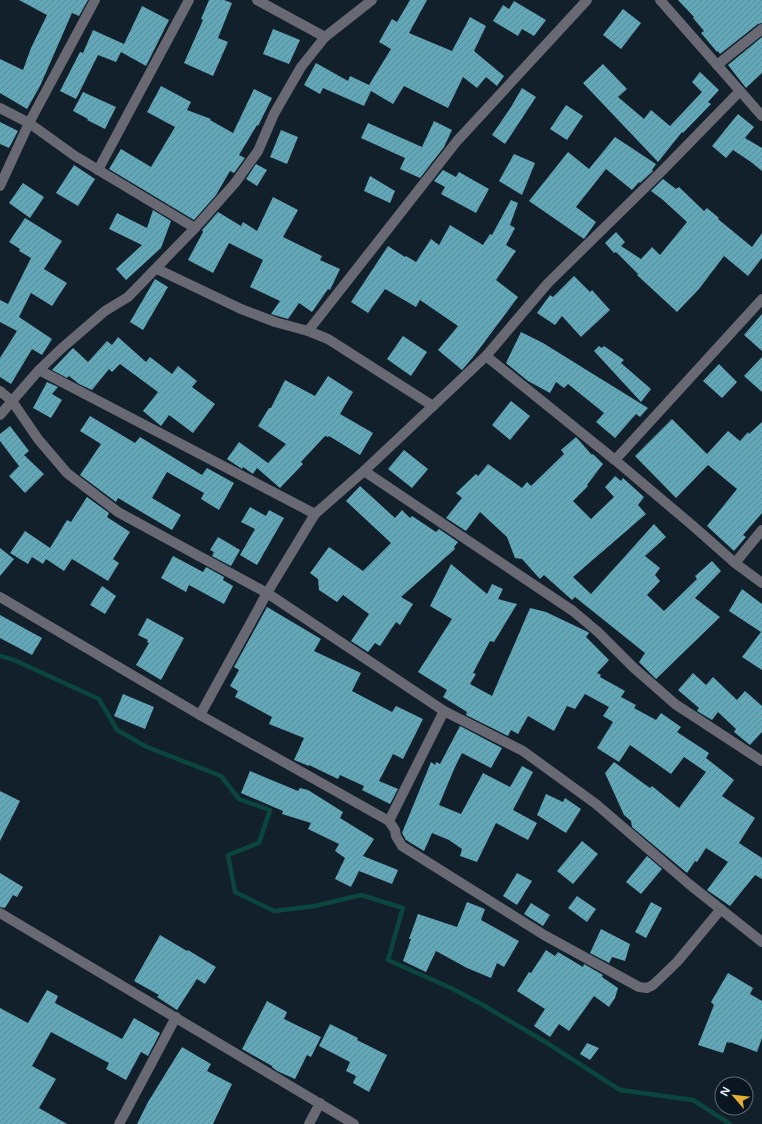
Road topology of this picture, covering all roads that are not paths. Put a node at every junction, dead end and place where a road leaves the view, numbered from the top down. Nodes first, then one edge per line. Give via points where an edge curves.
1 (95, 0) edge
2 (189, 0) edge
3 (257, 0) edge
4 (372, 0) edge
5 (588, 0) edge
6 (660, 0) edge
7 (762, 29) edge
8 (325, 37) junction
9 (717, 65) junction
10 (740, 91) junction
11 (0, 108) edge
12 (762, 116) edge
13 (29, 123) junction
14 (98, 170) junction
15 (0, 186) edge
16 (195, 228) junction
17 (156, 268) junction
18 (762, 299) edge
19 (308, 331) junction
20 (486, 356) junction
21 (39, 370) junction
22 (0, 391) edge
23 (12, 401) junction
24 (433, 406) junction
25 (0, 415) edge
26 (615, 460) junction
27 (364, 471) junction
28 (315, 514) junction
29 (762, 530) edge
30 (735, 563) junction
31 (762, 583) edge
32 (267, 593) junction
33 (0, 597) edge
34 (444, 711) junction
35 (200, 715) junction
36 (762, 761) edge
37 (389, 821) junction
38 (721, 909) junction
39 (0, 913) edge
40 (762, 942) edge
41 (176, 1017) junction
42 (320, 1103) junction
43 (119, 1124) edge
44 (309, 1124) edge
45 (354, 1124) edge

1 - 13 street
2 - 14 street
3 - 8 street
4 - 8 street
5 - 19 street via 457,141
6 - 9 street
7 - 9 street
8 - 16 street via 297,73 274,114 258,151 235,183
9 - 10 street
10 - 12 street
10 - 20 street via 548,283
11 - 13 street
13 - 14 street
13 - 15 street
14 - 16 street
16 - 17 street
17 - 19 street via 241,309
17 - 21 street via 128,297 105,311
18 - 26 street
19 - 24 street via 328,339
20 - 24 street
20 - 26 street
21 - 23 street
21 - 28 street
22 - 23 street
23 - 25 street
23 - 32 street via 38,439 67,473 118,512
24 - 27 street
26 - 30 street
27 - 28 street
27 - 36 street via 573,610 675,704
28 - 32 street
29 - 30 street
30 - 31 street
32 - 34 street
32 - 35 street
33 - 35 street
34 - 37 street
34 - 38 street via 523,751 596,804
35 - 37 street
37 - 38 street via 402,846 544,935 640,987 647,988 653,985 677,962
38 - 40 street
39 - 41 street
41 - 42 street
41 - 43 street
42 - 44 street
42 - 45 street

